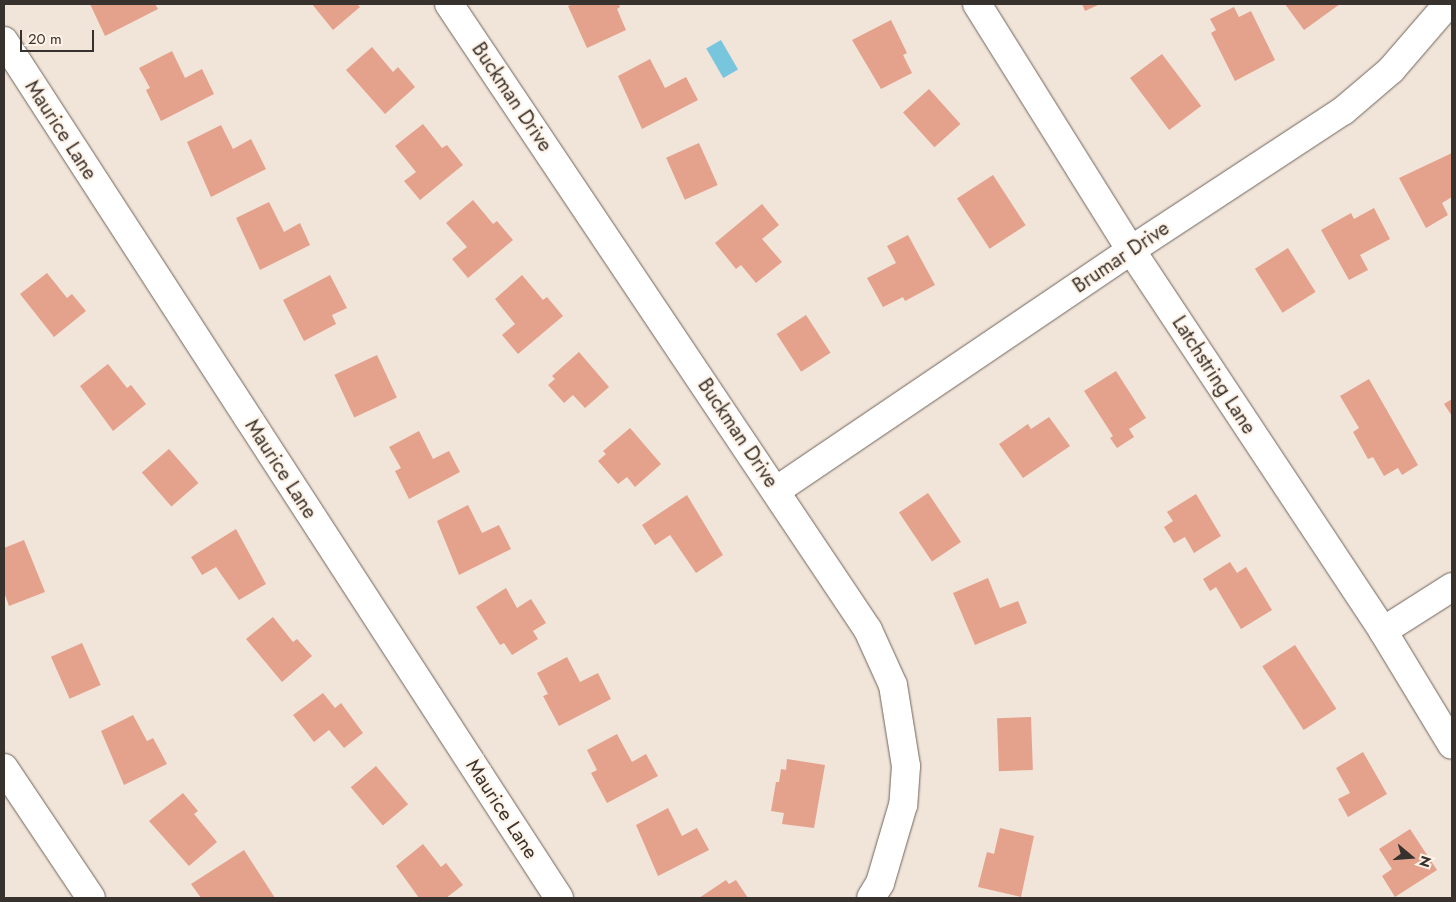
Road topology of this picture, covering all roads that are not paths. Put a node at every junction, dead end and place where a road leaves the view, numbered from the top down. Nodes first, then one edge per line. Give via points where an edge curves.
1 (449, 4) edge
2 (977, 4) edge
3 (1448, 4) edge
4 (4, 41) edge
5 (1131, 250) junction
6 (777, 490) junction
7 (1452, 587) edge
8 (1383, 631) junction
9 (1452, 745) edge
10 (4, 768) edge
11 (91, 898) edge
12 (559, 898) edge
13 (871, 898) edge

1 - 6 street, Buckman Drive
2 - 5 street, Latchstring Lane
3 - 5 street, Brumar Drive via 1391,70 1343,111
4 - 12 street, Maurice Lane
5 - 6 street, Brumar Drive
5 - 8 street, Latchstring Lane
6 - 13 street, Buckman Drive via 868,630 893,685 906,766 903,805 886,865
7 - 8 street
8 - 9 street, Latchstring Lane
10 - 11 street

